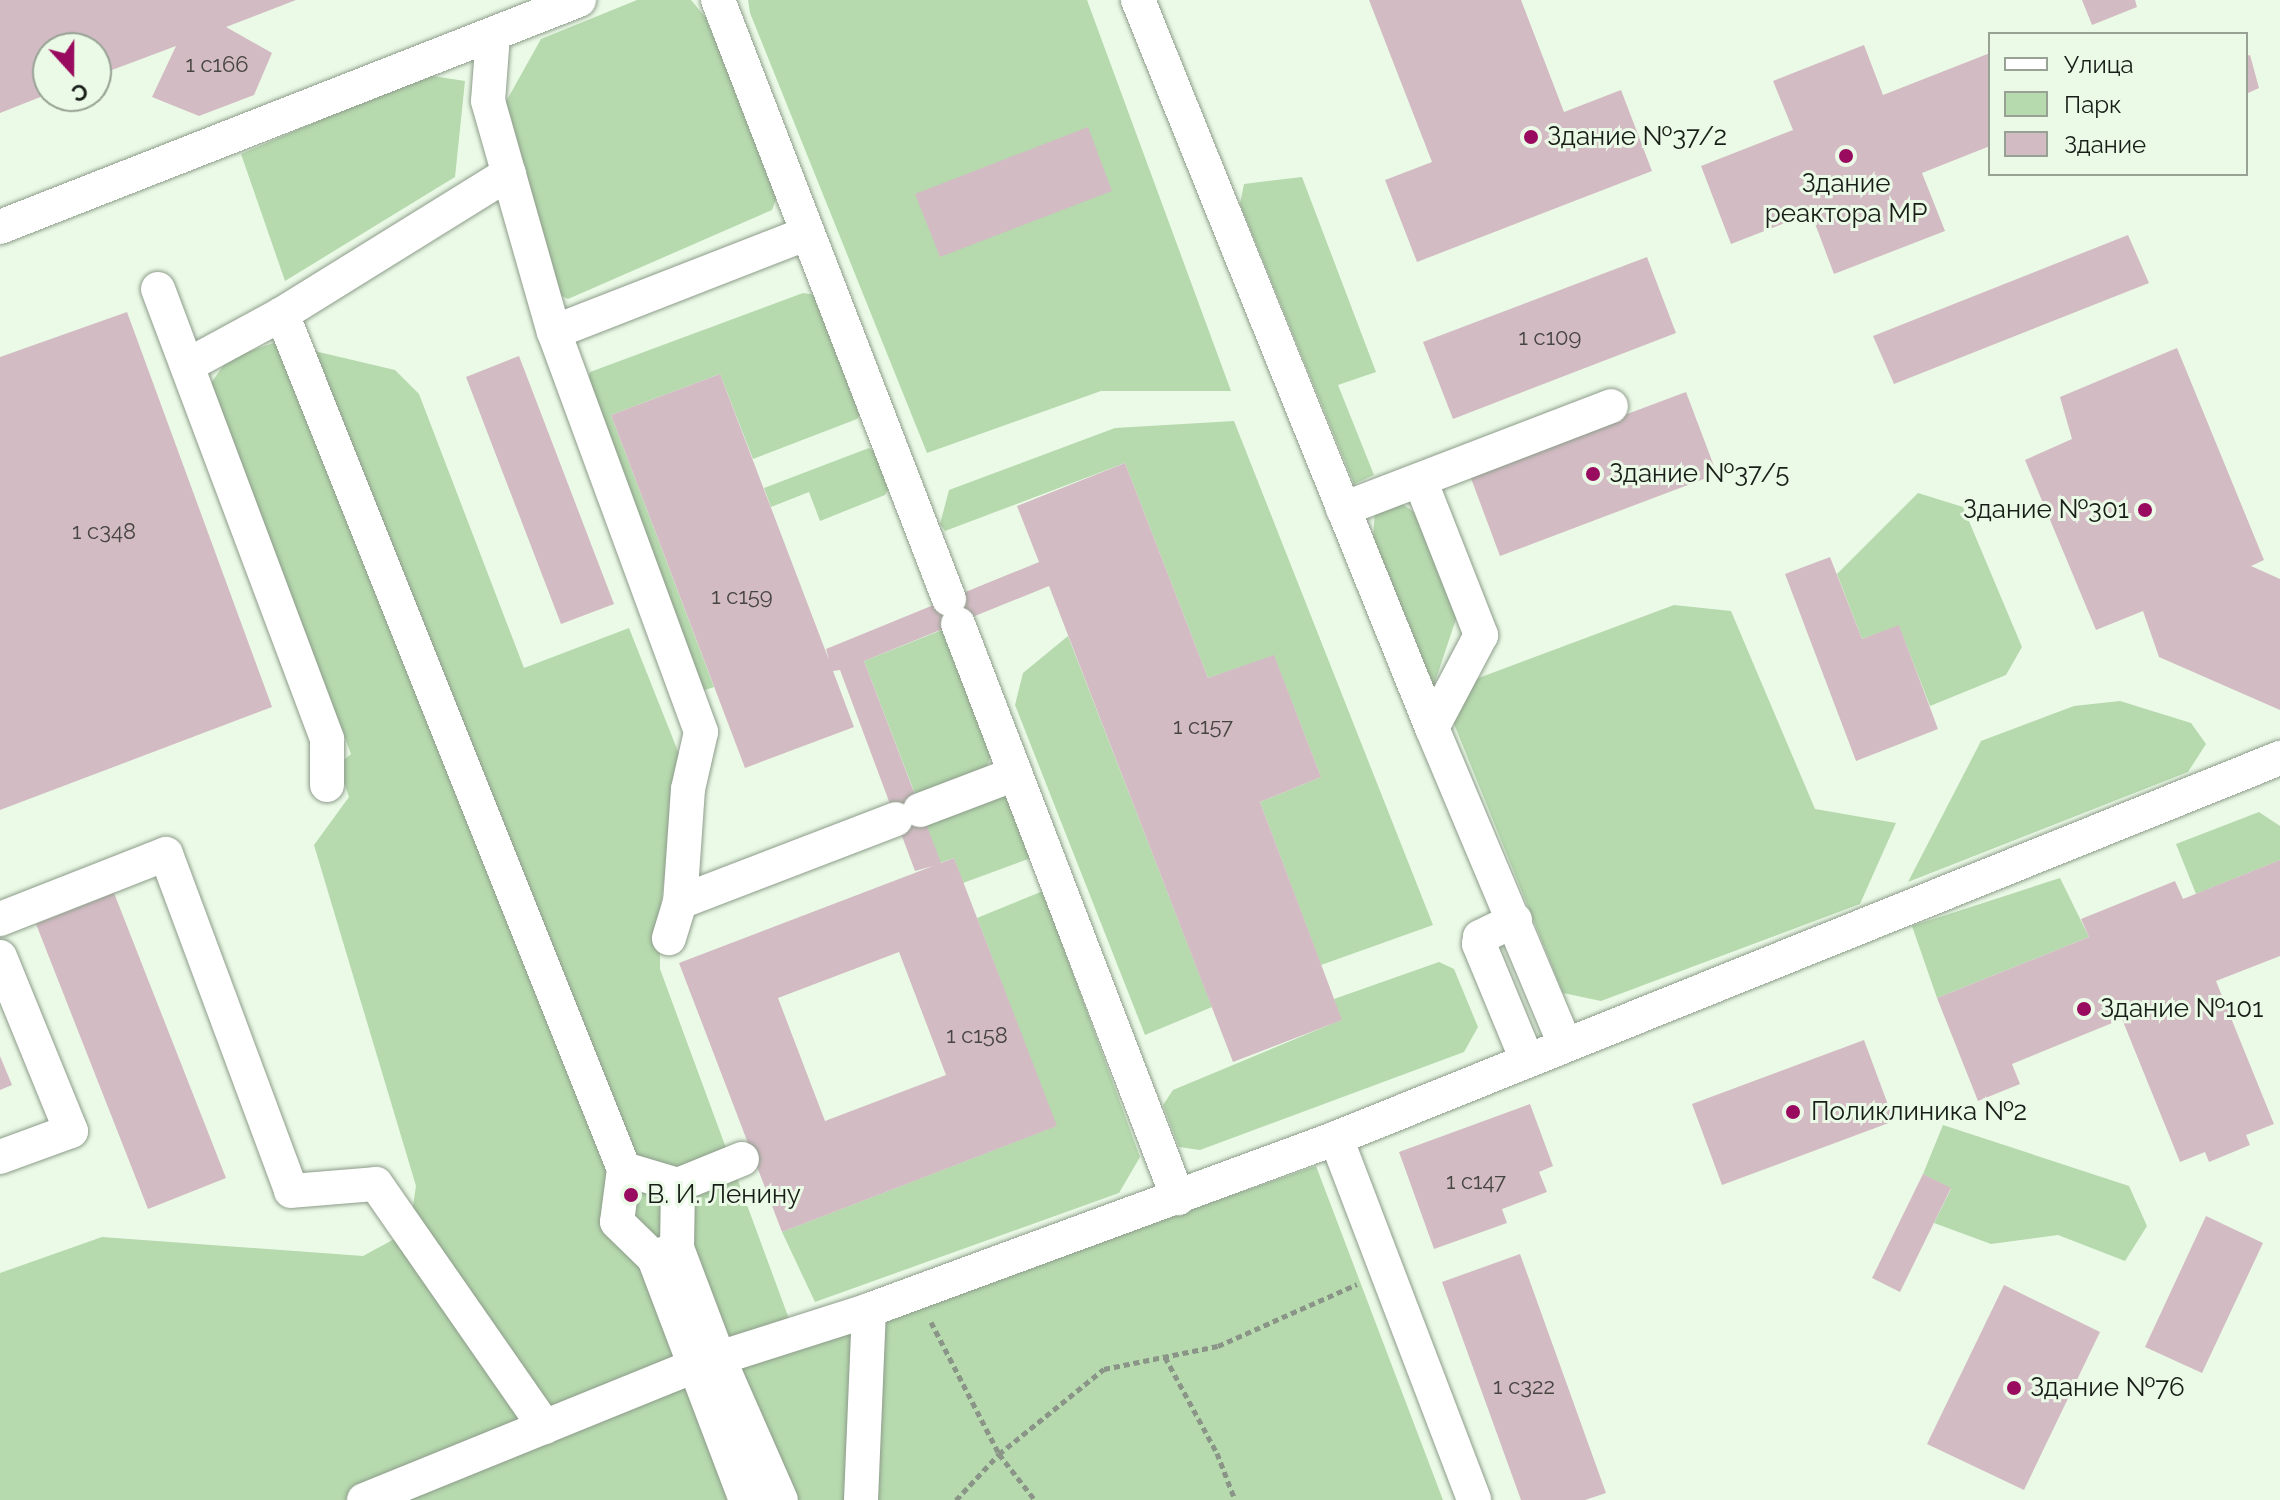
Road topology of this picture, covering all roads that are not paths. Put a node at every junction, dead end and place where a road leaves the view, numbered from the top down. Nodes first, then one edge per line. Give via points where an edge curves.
1 (579, 0) edge
2 (718, 0) edge
3 (1138, 0) edge
4 (493, 35) junction
5 (509, 173) junction
6 (0, 227) edge
7 (806, 234) junction
8 (158, 289) dead end
9 (282, 314) junction
10 (554, 332) junction
11 (188, 365) junction
12 (1611, 406) dead end
13 (1420, 480) junction
14 (1343, 509) junction
15 (1432, 728) junction
16 (2280, 758) edge
17 (1015, 774) junction
18 (327, 785) dead end
19 (680, 902) junction
20 (0, 919) edge
21 (1515, 920) junction
22 (669, 938) dead end
23 (0, 957) edge
24 (1565, 1045) junction
25 (1527, 1060) junction
26 (1336, 1138) junction
27 (0, 1157) edge
28 (742, 1159) dead end
29 (624, 1169) junction
30 (678, 1185) junction
31 (1178, 1198) junction
32 (665, 1253) junction
33 (869, 1310) junction
34 (707, 1363) junction
35 (545, 1427) junction
36 (364, 1500) edge
37 (746, 1500) edge
38 (781, 1500) edge
39 (861, 1500) edge
40 (1474, 1500) edge

1 - 4 lane
2 - 7 lane
3 - 14 lane
4 - 5 lane via 488,101
4 - 6 lane
5 - 9 lane
5 - 10 lane
7 - 10 lane
7 - 17 lane
8 - 11 lane
9 - 11 lane
9 - 29 lane
10 - 19 lane via 701,732 688,789
11 - 18 lane via 327,739
12 - 13 lane
13 - 14 lane
13 - 15 lane via 1481,635
14 - 15 lane
15 - 21 lane
16 - 24 lane
17 - 19 lane
17 - 31 lane
19 - 22 lane
20 - 35 lane via 166,854 291,1191 376,1184
21 - 24 lane
21 - 25 lane via 1480,937 1479,944
23 - 27 lane via 71,1131
24 - 25 lane
25 - 26 lane
26 - 31 lane
26 - 40 lane
28 - 30 lane
29 - 30 lane
29 - 32 lane via 617,1222
30 - 32 lane
31 - 33 lane
32 - 34 lane
33 - 34 lane
33 - 39 lane
34 - 35 lane
34 - 37 lane
34 - 38 lane
35 - 36 lane

